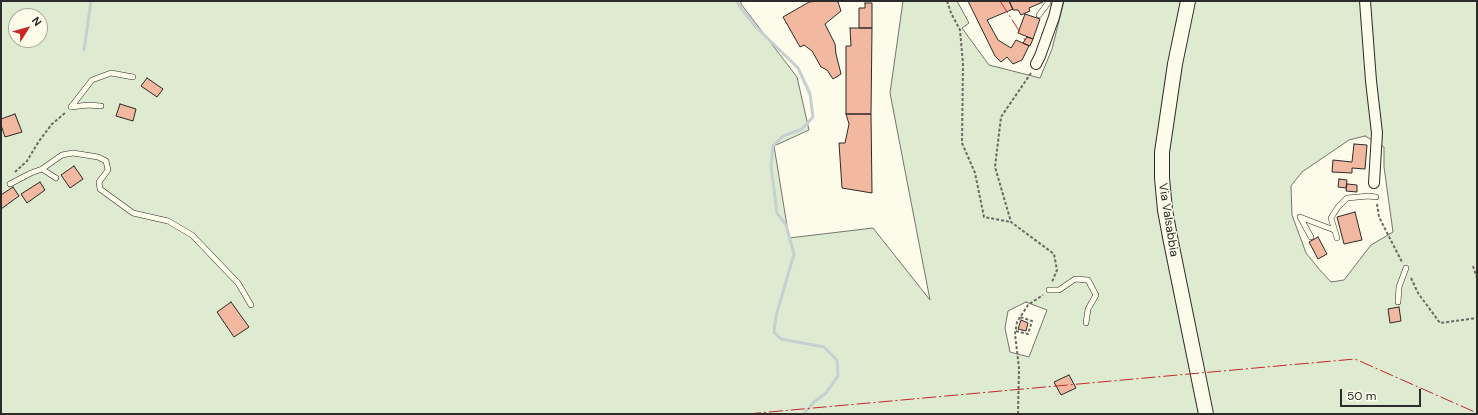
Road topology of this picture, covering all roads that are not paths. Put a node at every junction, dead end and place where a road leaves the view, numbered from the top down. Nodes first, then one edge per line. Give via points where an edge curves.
1 (1048, 1) edge
2 (1058, 1) edge
3 (1188, 1) edge
4 (1365, 1) edge
5 (1039, 15) dead end
6 (1036, 64) dead end
7 (133, 77) dead end
8 (101, 106) dead end
9 (42, 169) junction
10 (56, 178) dead end
11 (1374, 183) dead end
12 (10, 184) dead end
13 (1376, 196) dead end
14 (1334, 230) junction
15 (1311, 237) dead end
16 (1337, 238) dead end
17 (1406, 268) dead end
18 (1049, 290) road end
19 (1398, 302) dead end
20 (251, 304) dead end
21 (1086, 323) dead end
22 (1206, 414) edge

1 - 5 lane
2 - 6 street
3 - 22 main road, Via Valsabbia via 1175,64 1162,152 1162,178 1165,210
4 - 11 street via 1378,133
7 - 8 lane via 111,73 92,80 71,107 88,104
9 - 10 lane
9 - 12 lane
9 - 20 lane via 62,155 73,152 106,161 108,170 99,182 100,189 133,213 168,221 192,235 238,283
13 - 14 lane via 1347,198 1331,218
14 - 15 lane via 1300,217
14 - 16 lane
17 - 19 lane
18 - 21 lane via 1059,290 1075,279 1088,280 1096,295 1088,309

